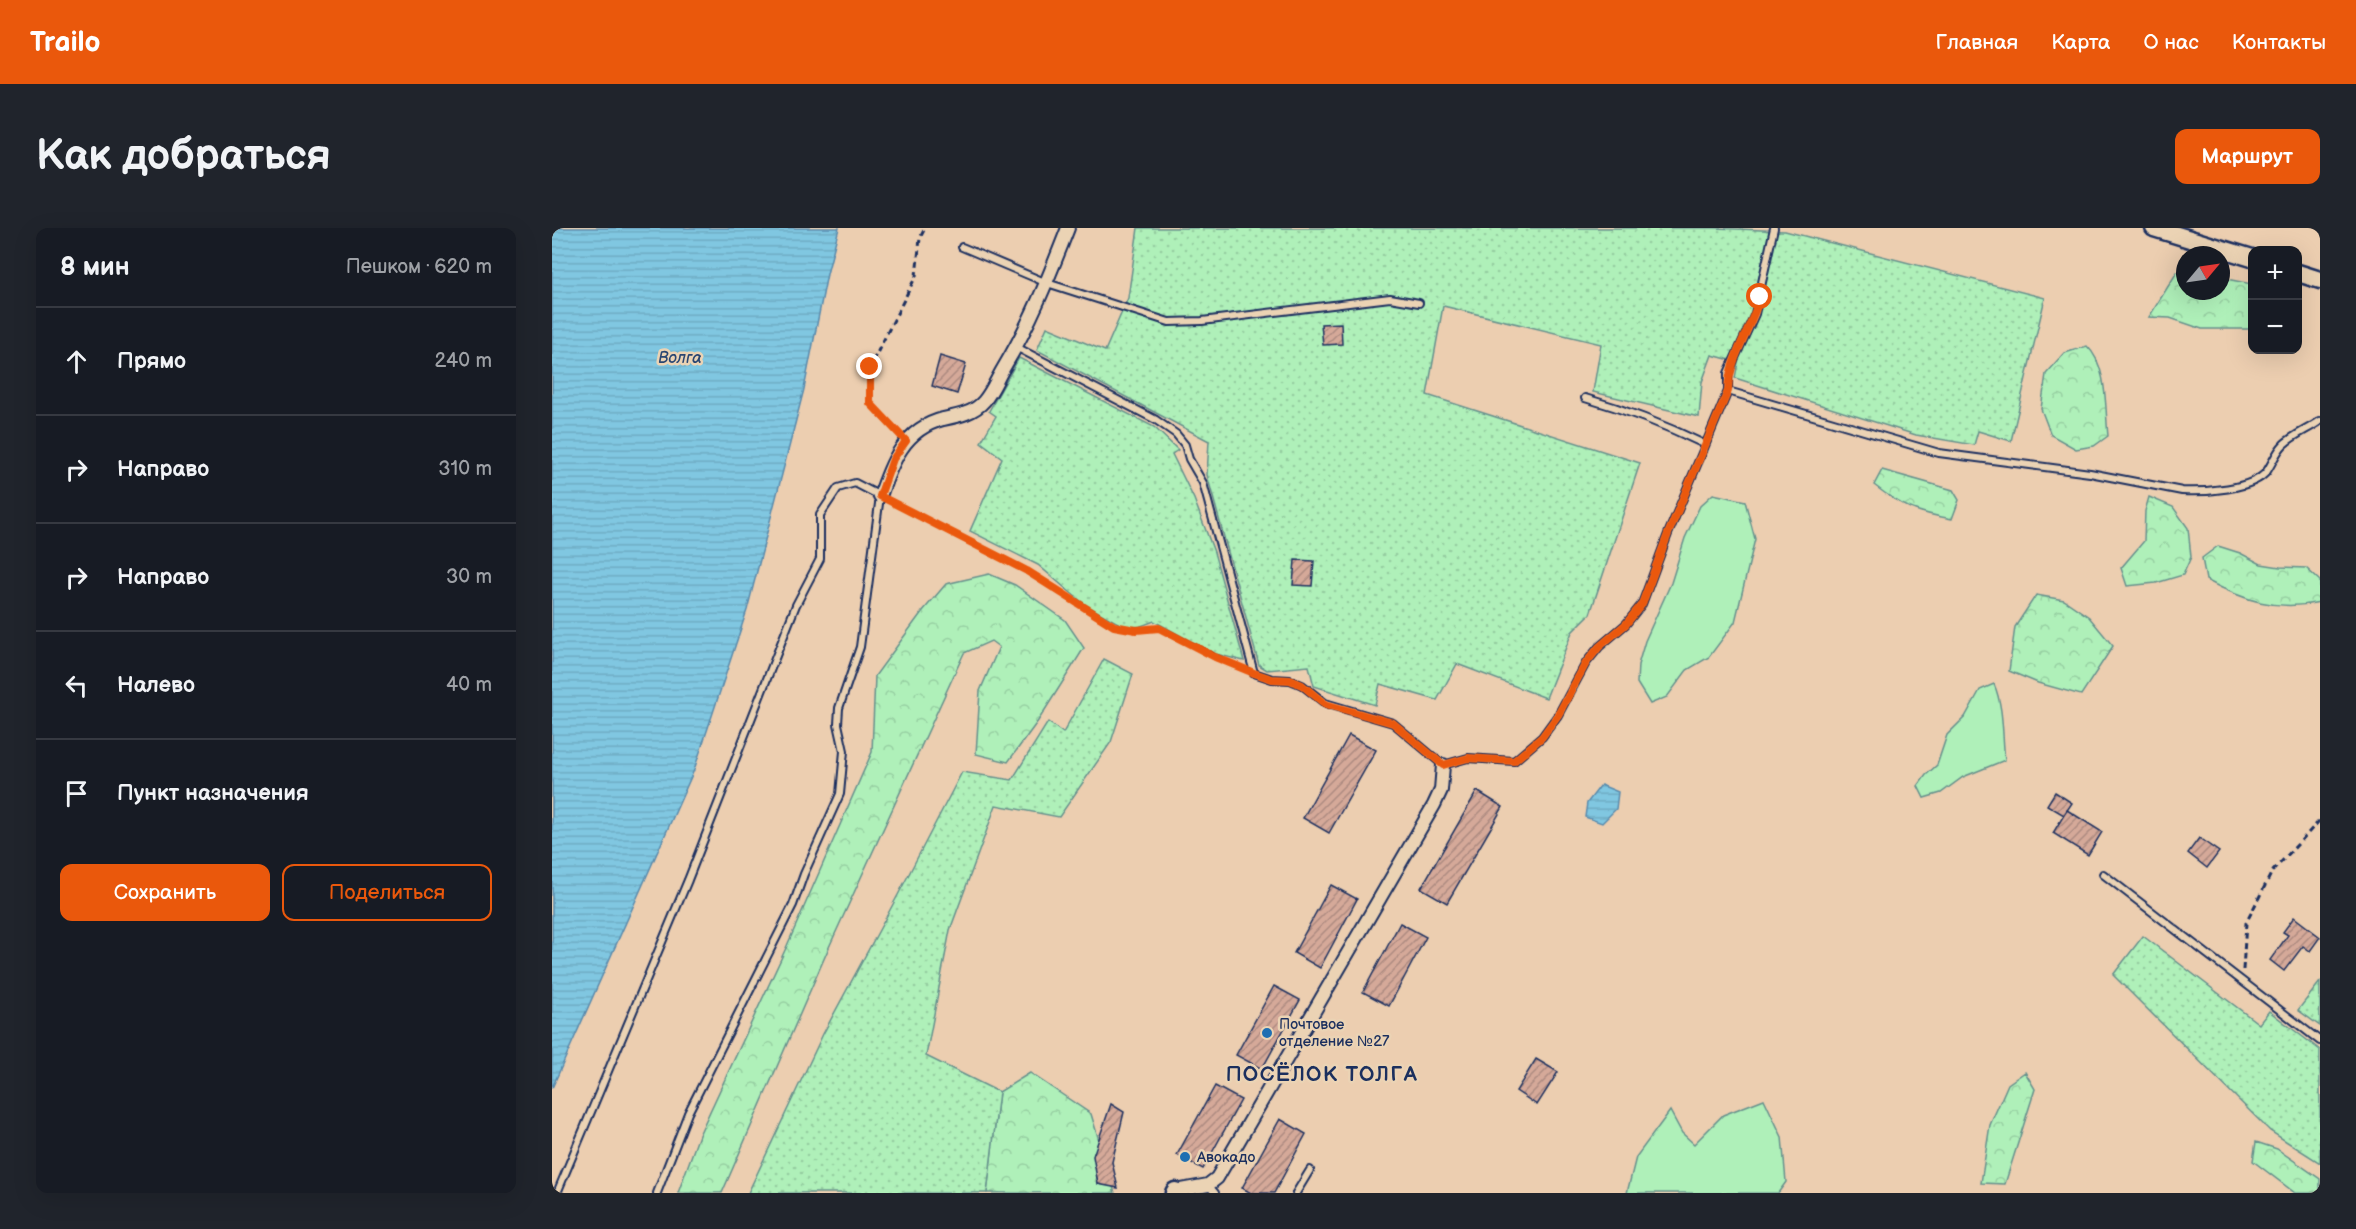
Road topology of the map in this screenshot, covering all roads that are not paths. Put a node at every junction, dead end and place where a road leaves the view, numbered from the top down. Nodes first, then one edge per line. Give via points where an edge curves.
1 (1068, 228) edge
2 (1774, 228) edge
3 (2154, 228) edge
4 (962, 247) dead end
5 (2248, 256) edge
6 (2302, 274) edge
7 (2320, 280) edge
8 (1047, 283) junction
9 (1419, 303) dead end
10 (1016, 347) junction
11 (1728, 391) junction
12 (1585, 398) dead end
13 (2320, 421) edge
14 (1704, 444) junction
15 (880, 496) junction
16 (1443, 765) junction
17 (2103, 874) dead end
18 (2320, 1041) edge
19 (1310, 1170) dead end
20 (1212, 1189) edge
21 (1174, 1192) edge
22 (557, 1193) edge
23 (657, 1193) edge
24 (1296, 1193) edge

1 - 8 street
2 - 11 lane via 1755,314 1728,373
3 - 5 street
4 - 8 lane
6 - 7 street
8 - 9 lane via 1169,322 1390,298
8 - 10 street
10 - 15 street via 985,400 963,414 919,429 906,441 893,459
10 - 16 lane via 1156,420 1185,445 1209,499 1254,673 1290,680 1325,704 1393,723
11 - 13 lane via 1939,453 2197,492 2244,485 2257,479 2286,442
11 - 14 lane
12 - 14 lane via 1623,409
14 - 16 lane via 1642,604 1586,663 1542,737 1514,761 1468,758
15 - 22 lane via 855,483 838,488 820,515 820,559 796,605 688,880
15 - 23 lane via 860,647 839,708 844,751 840,794 793,905 688,1113
16 - 20 street via 1441,790 1434,806
17 - 18 lane
19 - 24 lane
20 - 21 street

